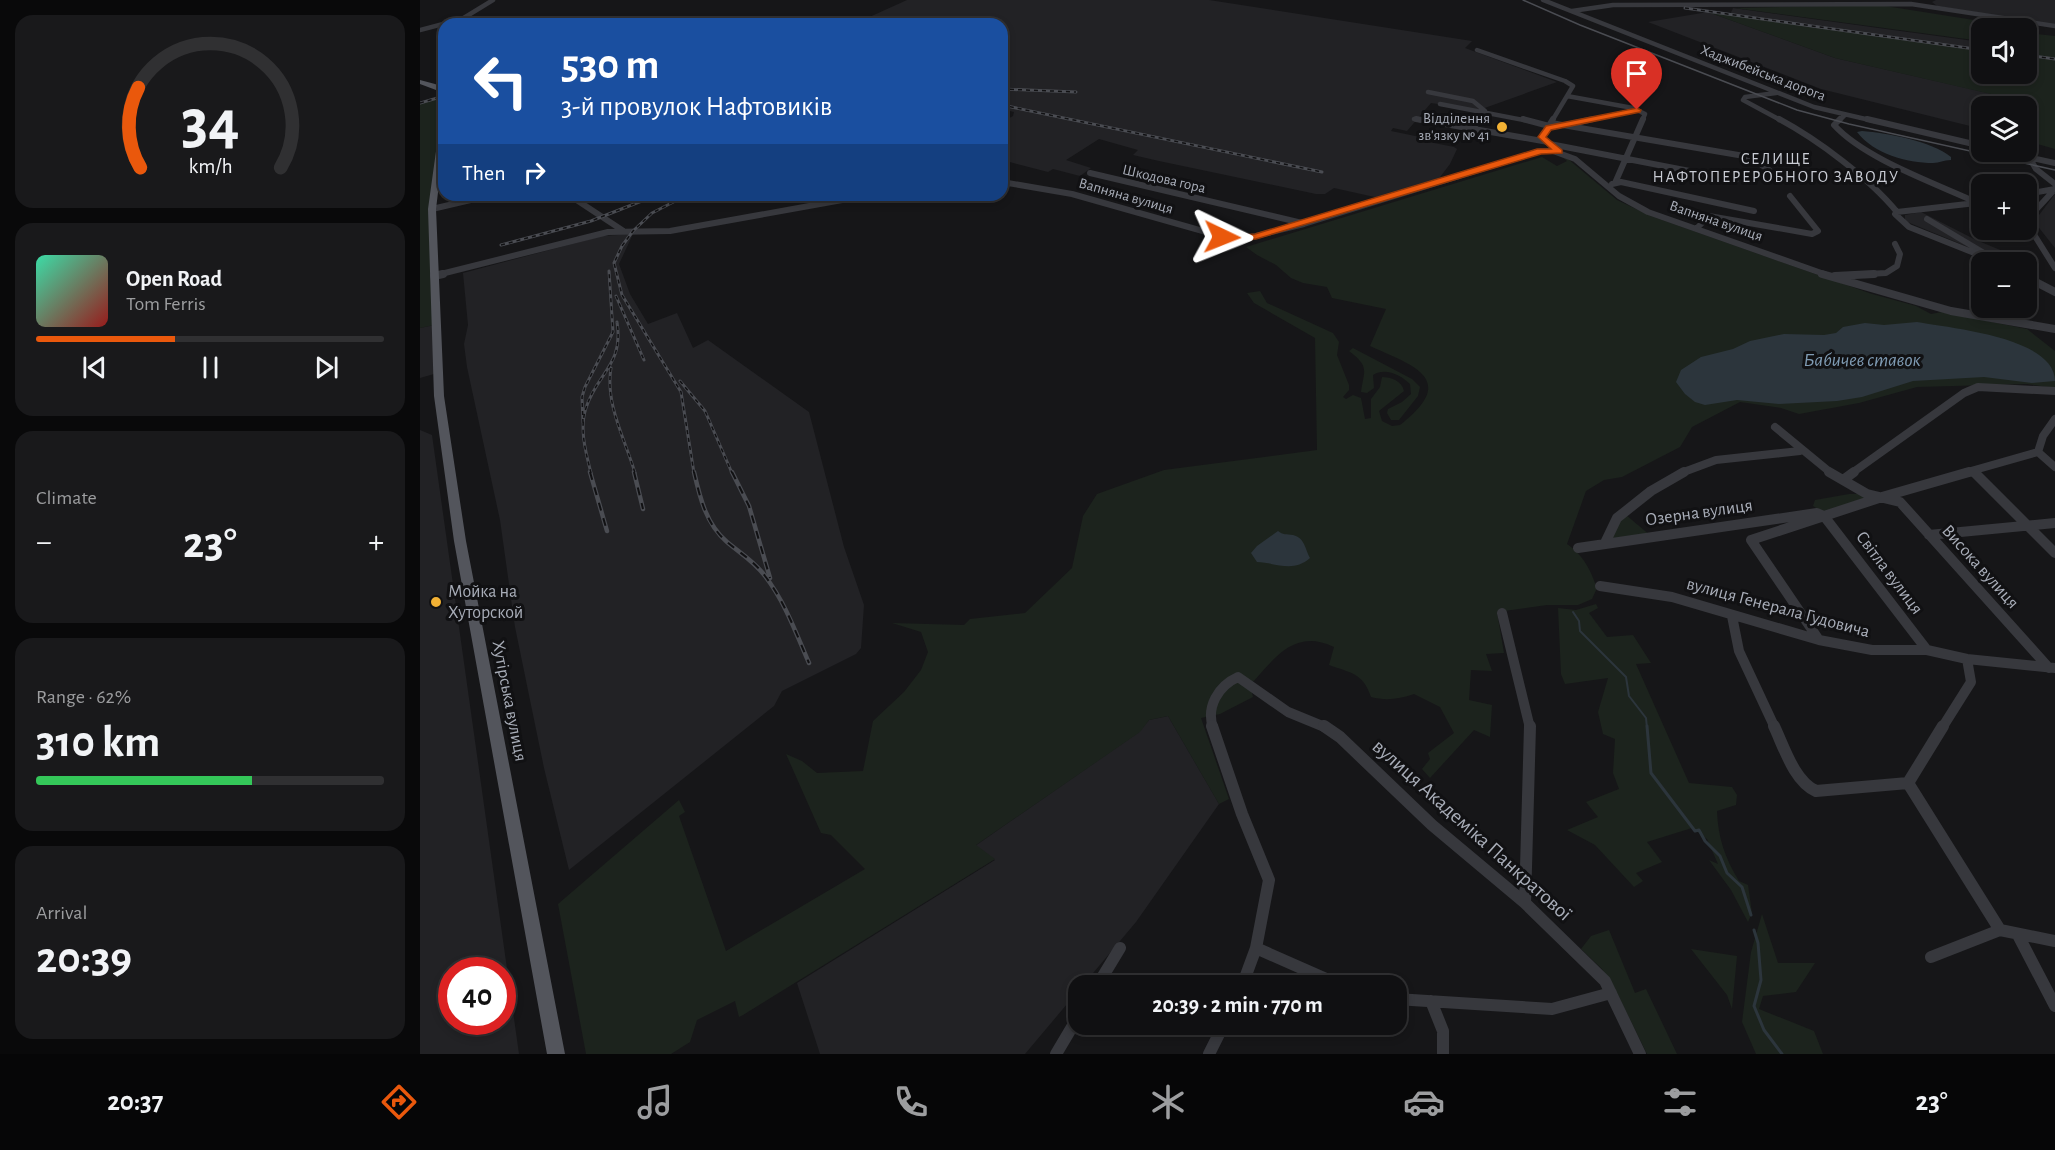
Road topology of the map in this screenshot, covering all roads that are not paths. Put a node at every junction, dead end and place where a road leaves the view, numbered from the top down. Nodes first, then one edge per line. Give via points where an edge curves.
1 (493, 0) edge
2 (1543, 0) edge
3 (1572, 11) junction
4 (464, 18) edge
5 (438, 25) edge
6 (2055, 26) edge
7 (420, 30) edge
8 (1477, 50) dead end
9 (420, 82) edge
10 (438, 88) edge
11 (1428, 92) dead end
12 (1777, 93) junction
13 (1626, 95) dead end
14 (1567, 96) junction
15 (1440, 104) dead end
16 (1620, 105) junction
17 (1637, 110) junction
18 (1485, 111) junction
19 (1845, 115) junction
20 (1414, 119) dead end
21 (1476, 124) dead end
22 (1566, 125) junction
23 (1550, 126) junction
24 (1635, 137) junction
25 (1550, 143) junction
26 (1971, 144) edge
27 (1559, 152) junction
28 (1626, 159) junction
29 (2037, 160) edge
30 (438, 162) edge
31 (2032, 162) edge
32 (2055, 163) edge
33 (1769, 170) dead end
34 (1090, 174) dead end
35 (1736, 180) dead end
36 (1008, 183) edge
37 (1615, 183) junction
38 (2055, 184) edge
39 (1606, 185) junction
40 (2055, 189) edge
41 (2037, 192) edge
42 (1791, 196) dead end
43 (1971, 198) edge
44 (466, 201) edge
45 (578, 201) edge
46 (837, 201) edge
47 (1971, 203) edge
48 (2037, 207) edge
49 (432, 209) junction
50 (1754, 211) dead end
51 (1897, 212) junction
52 (1927, 219) dead end
53 (1304, 224) junction
54 (1697, 228) junction
55 (622, 230) junction
56 (2036, 240) edge
57 (1895, 244) dead end
58 (1971, 252) edge
59 (1980, 252) edge
60 (2055, 268) edge
61 (434, 276) junction
62 (1833, 277) junction
63 (2037, 283) edge
64 (2055, 292) edge
65 (2055, 329) edge
66 (2055, 391) edge
67 (2055, 419) edge
68 (1775, 427) dead end
69 (1800, 451) junction
70 (2038, 452) junction
71 (2055, 467) edge
72 (1974, 472) junction
73 (1844, 480) junction
74 (1882, 497) junction
75 (1824, 516) junction
76 (2055, 522) edge
77 (2027, 525) junction
78 (1929, 535) junction
79 (1605, 543) junction
80 (1578, 548) dead end
81 (2055, 553) edge
82 (1600, 586) dead end
83 (1502, 613) dead end
84 (1732, 616) junction
85 (1819, 640) junction
86 (1927, 650) junction
87 (1967, 659) junction
88 (2052, 668) edge
89 (1908, 783) junction
90 (1526, 903) junction
91 (2000, 930) junction
92 (2018, 935) junction
93 (2055, 941) edge
94 (1120, 948) dead end
95 (1256, 948) junction
96 (1931, 957) dead end
97 (1104, 975) edge
98 (1246, 975) edge
99 (1317, 975) edge
100 (1611, 993) junction
101 (1407, 1000) edge
102 (1431, 1001) junction
103 (2055, 1006) edge
104 (1068, 1034) edge
105 (1218, 1035) edge
106 (556, 1054) edge
107 (1056, 1054) edge
108 (1209, 1054) edge
109 (1443, 1054) edge
110 (1640, 1054) edge

1 - 4 street
2 - 3 street, Хаджибейська дорога
3 - 6 street via 1613,5 1911,4
3 - 12 street, Хаджибейська дорога
5 - 7 street
8 - 14 street via 1565,81 1573,86
9 - 10 main road
11 - 18 street via 1473,101
12 - 19 street, Хаджибейська дорога
12 - 51 street via 1743,100 1797,129 1880,191
13 - 16 street
14 - 16 street
14 - 23 street
15 - 18 street
16 - 17 street
17 - 22 street
17 - 24 street via 1645,114
18 - 21 street
18 - 23 street
19 - 26 street, Хаджибейська дорога
19 - 43 street via 1834,125 1864,150
20 - 25 street
22 - 23 street
22 - 24 street
23 - 25 street via 1542,137
24 - 28 street
24 - 33 street via 1750,157
25 - 27 street
25 - 28 street
27 - 39 street, Вапняна вулиця via 1578,160
27 - 53 street, Вапняна вулиця via 1540,151
28 - 35 street
28 - 37 street
29 - 32 street
30 - 49 main road, Хутірська вулиця
31 - 38 street
34 - 53 street, Шкодова гора
36 - 53 street, Вапняна вулиця via 1072,194 1231,239
37 - 39 street
37 - 50 street
39 - 54 street, Вапняна вулиця via 1648,212
40 - 41 street
40 - 48 street
42 - 54 street via 1818,231 1812,234 1709,216
44 - 49 street
45 - 55 street
46 - 55 street via 670,231
47 - 51 street
49 - 61 main road, Хутірська вулиця
51 - 58 street via 1909,227
52 - 59 street
54 - 62 street, Вапняна вулиця
55 - 61 street
56 - 60 street
57 - 62 street via 1900,254 1897,266 1886,273
61 - 106 main road, Хутірська вулиця via 439,396 460,541
62 - 65 street, Вапняна вулиця via 1920,303
63 - 64 street
66 - 73 street via 1978,387 1964,393
67 - 70 street
68 - 69 street, Висока вулиця
69 - 73 street, Висока вулиця
69 - 79 street via 1716,460 1687,470 1617,518
70 - 71 street
70 - 72 street
72 - 74 street
72 - 77 street
73 - 74 street, Висока вулиця via 1867,494
74 - 75 street
74 - 78 street, Висока вулиця via 1900,502
75 - 79 street, Озерна вулиця via 1807,513
75 - 85 street via 1751,540
75 - 86 street, Світла вулиця
76 - 77 street
77 - 78 street
77 - 81 street
78 - 88 street, Висока вулиця
79 - 80 street, Озерна вулиця
82 - 84 street, вулиця Генерала Гудовича via 1672,597
83 - 90 street via 1531,731
84 - 85 street, вулиця Генерала Гудовича
84 - 89 street via 1739,651 1794,768 1807,787 1816,791
85 - 86 street, вулиця Генерала Гудовича via 1872,650
86 - 87 street, вулиця Генерала Гудовича
87 - 88 street, вулиця Генерала Гудовича
87 - 89 street via 1971,682
89 - 91 street
90 - 95 street, вулиця Академіка Панкратової via 1432,825 1340,737 1288,712 1238,677 1225,683 1209,716 1269,880
90 - 100 street, вулиця Академіка Панкратової via 1598,973
91 - 92 street
91 - 96 street
92 - 93 street
92 - 103 street
94 - 97 street
95 - 98 street
95 - 99 street
100 - 102 street via 1552,1009
100 - 110 street, вулиця Академіка Панкратової
101 - 102 street
102 - 109 street via 1443,1030
104 - 107 street
105 - 108 street

